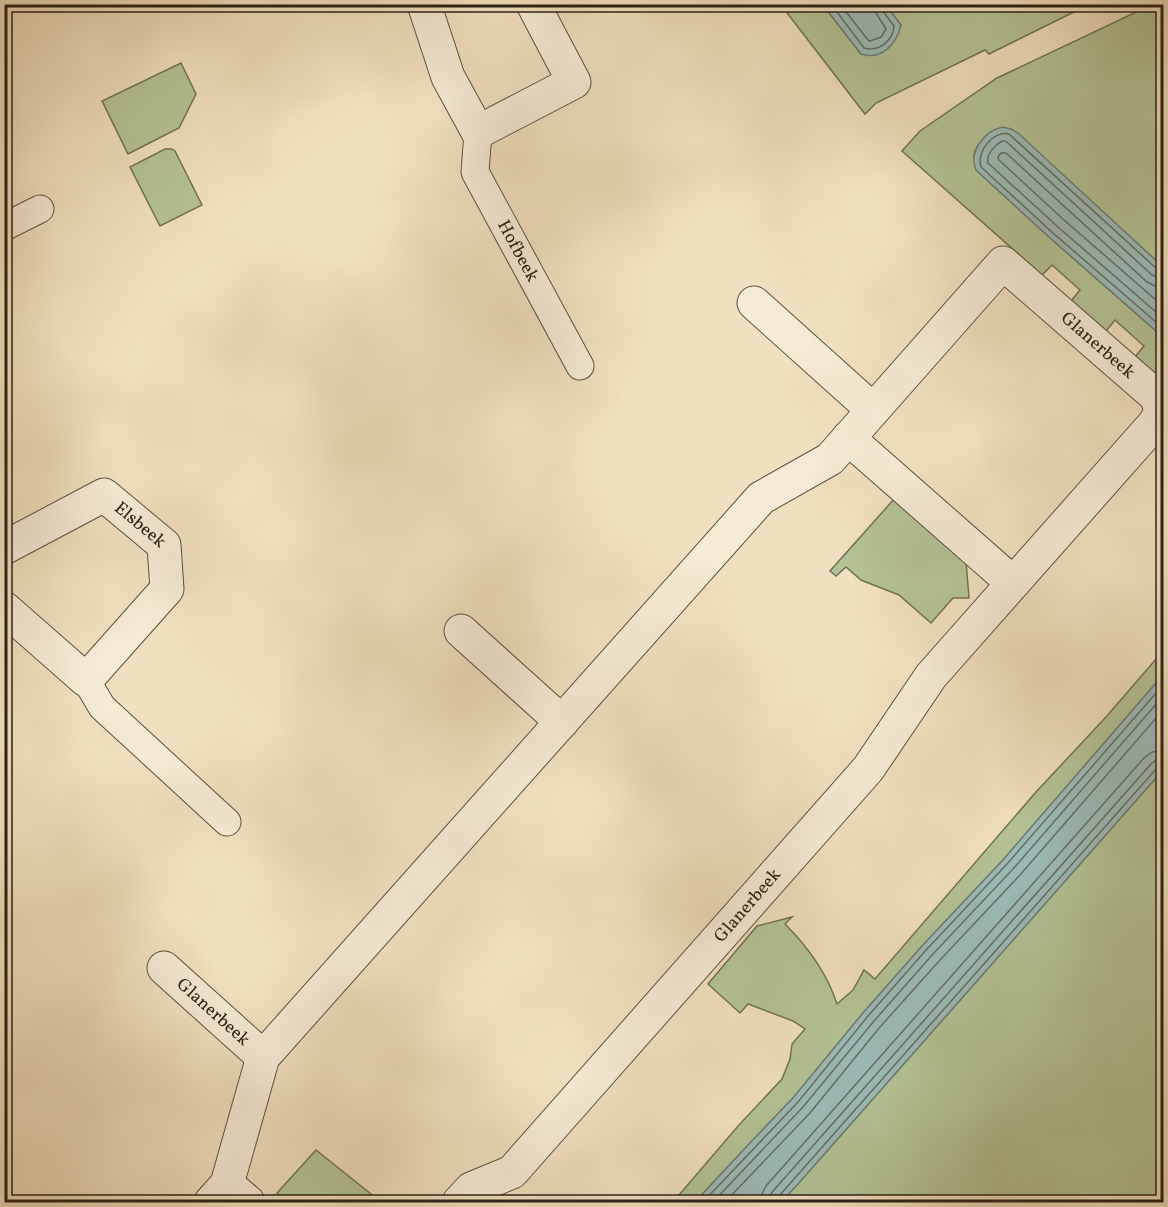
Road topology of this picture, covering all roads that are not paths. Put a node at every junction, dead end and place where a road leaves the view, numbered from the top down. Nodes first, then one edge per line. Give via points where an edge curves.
1 (424, 4) edge
2 (533, 4) edge
3 (478, 132) junction
4 (40, 209) dead end
5 (4, 227) edge
6 (754, 303) dead end
7 (580, 366) dead end
8 (873, 410) junction
9 (848, 438) junction
10 (4, 548) edge
11 (1013, 584) junction
12 (4, 608) edge
13 (461, 631) dead end
14 (87, 680) junction
15 (562, 722) junction
16 (227, 822) dead end
17 (164, 968) dead end
18 (263, 1057) junction
19 (229, 1196) edge
20 (459, 1203) edge

1 - 3 street via 448,77
2 - 3 street via 574,82
3 - 7 lane, Hofbeek via 476,172
4 - 5 lane
6 - 8 street
8 - 9 street, Glanerbeek
8 - 11 street, Glanerbeek via 1004,263 1157,397 1161,412 1154,424
9 - 11 street
9 - 15 street, Glanerbeek via 830,459 761,498
10 - 14 street, Elsbeek via 104,495 164,545 167,589
11 - 20 street, Glanerbeek via 931,676 868,769 512,1172 471,1190
12 - 14 street
13 - 15 street
14 - 16 lane via 102,706
15 - 18 street, Glanerbeek
17 - 18 street, Glanerbeek
18 - 19 street, Glanerbeek

